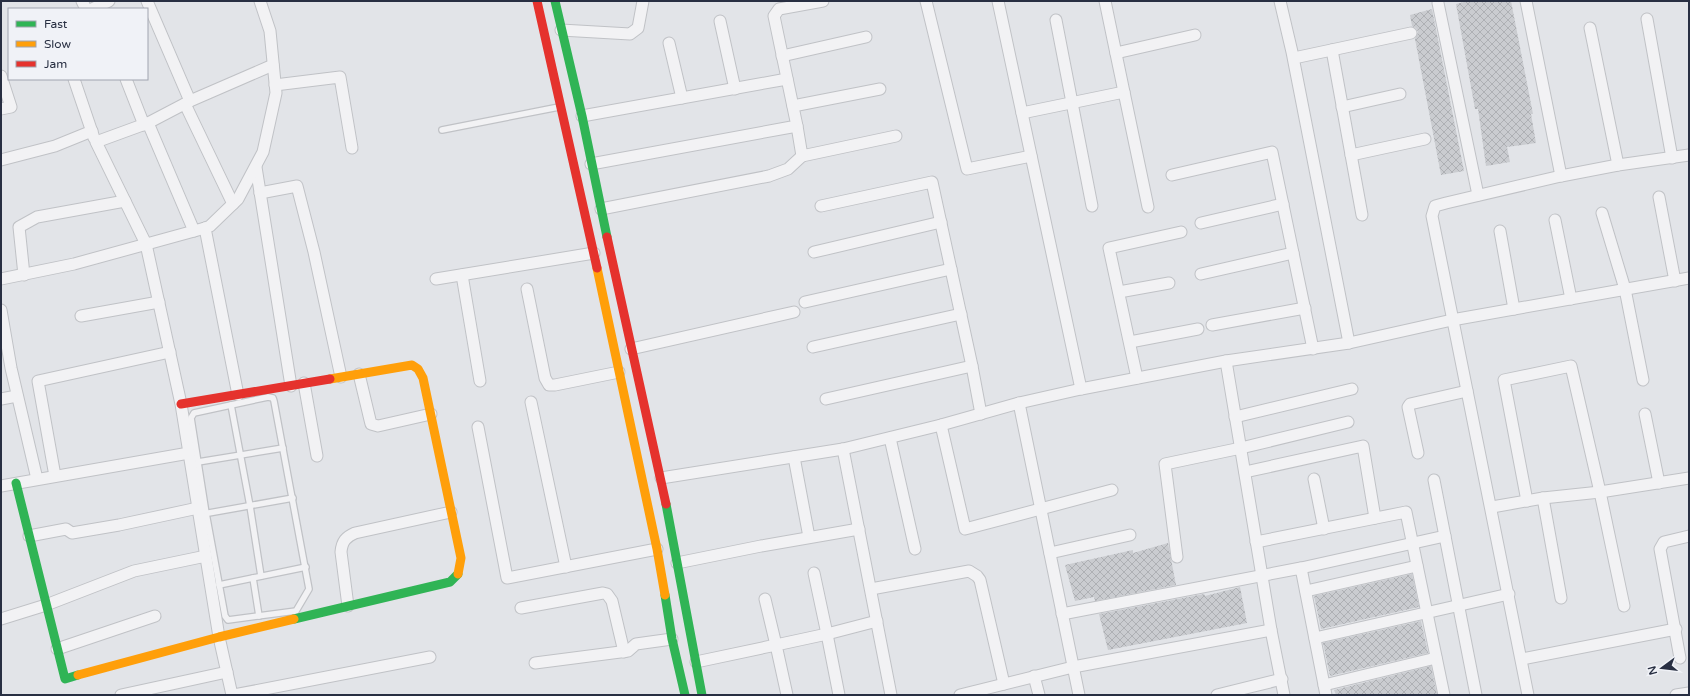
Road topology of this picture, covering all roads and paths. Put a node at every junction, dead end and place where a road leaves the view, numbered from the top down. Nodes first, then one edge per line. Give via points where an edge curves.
1 (82, 1) edge
2 (108, 1) edge
3 (147, 1) edge
4 (260, 1) edge
5 (537, 1) edge
6 (554, 1) edge
7 (643, 1) edge
8 (823, 1) edge
9 (926, 1) edge
10 (998, 1) edge
11 (1105, 1) edge
12 (1280, 1) edge
13 (1526, 1) edge
14 (1438, 3) dead end
15 (93, 8) edge
16 (1647, 19) dead end
17 (1056, 20) dead end
18 (720, 21) dead end
19 (1590, 28) dead end
20 (561, 30) junction
21 (1411, 33) dead end
22 (1195, 35) dead end
23 (866, 37) dead end
24 (669, 43) dead end
25 (1332, 50) junction
26 (1116, 53) junction
27 (782, 56) junction
28 (1294, 58) junction
29 (273, 65) junction
30 (1, 76) edge
31 (787, 79) junction
32 (74, 80) edge
33 (126, 80) edge
34 (275, 86) junction
35 (880, 88) dead end
36 (735, 89) junction
37 (1124, 92) junction
38 (1400, 94) dead end
39 (682, 98) junction
40 (187, 102) junction
41 (1072, 102) junction
42 (793, 106) junction
43 (560, 107) junction
44 (1342, 108) junction
45 (1, 110) edge
46 (1022, 113) junction
47 (582, 116) junction
48 (146, 124) junction
49 (797, 126) junction
50 (442, 130) dead end
51 (92, 131) junction
52 (896, 136) dead end
53 (1425, 139) dead end
54 (96, 142) junction
55 (352, 148) dead end
56 (1351, 155) junction
57 (802, 156) junction
58 (1031, 156) junction
59 (1689, 156) edge
60 (1672, 158) junction
61 (1, 160) edge
62 (591, 164) junction
63 (1618, 165) junction
64 (256, 167) junction
65 (1172, 175) dead end
66 (1561, 176) junction
67 (260, 193) junction
68 (1478, 195) junction
69 (1659, 197) dead end
70 (125, 201) junction
71 (233, 204) junction
72 (1283, 204) junction
73 (821, 206) dead end
74 (1092, 206) dead end
75 (1148, 207) dead end
76 (601, 209) junction
77 (1602, 213) dead end
78 (1362, 215) dead end
79 (1555, 220) dead end
80 (941, 222) junction
81 (1201, 223) dead end
82 (200, 230) junction
83 (1500, 231) dead end
84 (1181, 232) dead end
85 (146, 244) junction
86 (594, 252) junction
87 (814, 252) dead end
88 (1293, 253) junction
89 (951, 269) junction
90 (1201, 274) dead end
91 (24, 275) junction
92 (462, 275) junction
93 (1689, 278) edge
94 (1, 279) edge
95 (436, 280) dead end
96 (1675, 281) junction
97 (1169, 283) dead end
98 (527, 289) dead end
99 (1625, 289) junction
100 (1119, 292) junction
101 (1571, 299) junction
102 (159, 302) junction
103 (805, 302) dead end
104 (1305, 308) junction
105 (1514, 309) junction
106 (1, 310) edge
107 (794, 312) dead end
108 (961, 314) junction
109 (81, 316) dead end
110 (1452, 320) junction
111 (1212, 325) dead end
112 (1198, 329) dead end
113 (1130, 342) junction
114 (1349, 343) junction
115 (813, 348) dead end
116 (1313, 348) junction
117 (631, 349) junction
118 (4, 352) edge
119 (170, 352) junction
120 (1226, 361) junction
121 (972, 366) junction
122 (619, 372) junction
123 (359, 374) junction
124 (341, 377) junction
125 (1137, 378) junction
126 (1643, 380) dead end
127 (480, 381) dead end
128 (304, 384) junction
129 (291, 386) junction
130 (1081, 389) junction
131 (1352, 389) dead end
132 (1467, 391) junction
133 (238, 395) junction
134 (17, 396) junction
135 (1, 399) edge
136 (826, 399) dead end
137 (530, 402) dead end
138 (1020, 403) junction
139 (181, 404) junction
140 (231, 405) junction
141 (431, 414) junction
142 (981, 414) junction
143 (1644, 414) dead end
144 (1235, 417) junction
145 (1348, 422) dead end
146 (942, 425) junction
147 (478, 427) dead end
148 (890, 438) junction
149 (283, 448) junction
150 (1241, 448) junction
151 (843, 450) junction
152 (189, 453) junction
153 (1418, 453) dead end
154 (240, 454) junction
155 (317, 456) dead end
156 (794, 457) junction
157 (198, 462) junction
158 (1245, 472) junction
159 (55, 476) junction
160 (661, 478) junction
161 (1689, 478) edge
162 (37, 479) junction
163 (1314, 479) dead end
164 (1434, 480) dead end
165 (16, 483) junction
166 (1659, 483) junction
167 (1, 486) edge
168 (1112, 490) dead end
169 (1600, 492) junction
170 (293, 498) junction
171 (1543, 498) junction
172 (1527, 501) junction
173 (250, 506) junction
174 (1492, 507) junction
175 (1041, 509) junction
176 (201, 512) junction
177 (451, 512) junction
178 (1376, 518) junction
179 (859, 529) junction
180 (1324, 529) junction
181 (1130, 535) dead end
182 (29, 536) junction
183 (1445, 536) junction
184 (1689, 536) edge
185 (809, 537) junction
186 (1256, 542) junction
187 (1412, 543) junction
188 (915, 549) dead end
189 (657, 550) junction
190 (1050, 553) junction
191 (206, 556) junction
192 (1176, 557) dead end
193 (677, 563) junction
194 (1417, 566) junction
195 (566, 567) junction
196 (306, 568) junction
197 (1301, 568) junction
198 (814, 573) dead end
199 (1262, 575) junction
200 (261, 576) junction
201 (253, 578) junction
202 (219, 585) junction
203 (871, 589) junction
204 (1306, 592) junction
205 (1509, 594) junction
206 (1560, 598) dead end
207 (765, 599) dead end
208 (46, 605) junction
209 (348, 606) junction
210 (1458, 606) junction
211 (1624, 606) dead end
212 (521, 608) dead end
213 (1427, 613) junction
214 (1062, 614) junction
215 (155, 616) dead end
216 (259, 616) junction
217 (1, 619) edge
218 (877, 621) junction
219 (1676, 629) junction
220 (1271, 630) junction
221 (826, 634) junction
222 (219, 637) junction
223 (1315, 638) junction
224 (672, 639) junction
225 (776, 645) junction
226 (57, 649) junction
227 (624, 652) junction
228 (430, 657) dead end
229 (1436, 658) junction
230 (1680, 658) dead end
231 (1522, 659) junction
232 (696, 662) junction
233 (535, 663) dead end
234 (1073, 667) junction
235 (227, 672) junction
236 (1034, 676) junction
237 (1282, 679) junction
238 (1004, 684) junction
239 (1325, 690) edge
240 (977, 693) edge
241 (1689, 693) edge
242 (121, 695) edge
243 (233, 695) edge
244 (684, 695) edge
245 (702, 695) edge
246 (787, 695) edge
247 (839, 695) edge
248 (891, 695) edge
249 (960, 695) edge
250 (1039, 695) edge
251 (1079, 695) edge
252 (1217, 695) edge
253 (1284, 695) edge
254 (1444, 695) edge
255 (1476, 695) edge
256 (1528, 695) edge
257 (1676, 695) edge

1 - 15 street
2 - 15 street
3 - 40 street
4 - 29 street via 270,31
5 - 43 street
6 - 20 street
7 - 20 street via 638,28 630,34
8 - 27 street via 779,9 774,16
9 - 58 street via 967,169
10 - 46 street
11 - 26 street
12 - 28 street
13 - 66 street
14 - 68 street
16 - 60 street
17 - 41 street
18 - 36 street
19 - 63 street
20 - 47 street
21 - 25 street
22 - 26 street
23 - 27 street
24 - 39 street
25 - 28 street
25 - 44 street
26 - 37 street
27 - 31 street
28 - 114 street
29 - 34 street
29 - 40 street
30 - 45 street via 11,107
31 - 36 street
31 - 42 street
32 - 51 street
33 - 48 street
34 - 55 street via 340,77
34 - 64 street via 276,93 263,152
35 - 42 street
36 - 39 street
37 - 41 street
37 - 75 street
38 - 44 street
39 - 47 street
40 - 48 street
40 - 71 street
41 - 46 street
41 - 74 street
42 - 49 street
43 - 50 lane
43 - 86 street
44 - 56 street
46 - 58 street
47 - 62 street
48 - 54 street
48 - 82 street
49 - 57 street
49 - 62 street
51 - 54 street
51 - 61 street via 55,146
52 - 57 street
53 - 56 street
54 - 70 street
56 - 78 street
57 - 76 street via 788,169 769,176
58 - 130 street
59 - 60 street
60 - 63 street
62 - 76 street
63 - 66 street
64 - 67 street
64 - 71 street
65 - 72 street via 1272,152
66 - 68 street
67 - 124 street via 297,186
67 - 129 street
68 - 110 street via 1435,206 1432,216
69 - 96 street
70 - 85 street
70 - 91 street via 37,217 19,227
71 - 82 street via 210,226
72 - 81 street
72 - 88 street
73 - 80 street via 932,182
76 - 117 street
77 - 99 street
79 - 101 street
80 - 87 street
80 - 89 street
82 - 85 street
82 - 133 street
83 - 105 street
84 - 100 street via 1109,248
85 - 91 street
85 - 102 street
86 - 92 street
86 - 122 street
88 - 90 street
88 - 104 street
89 - 103 street
89 - 108 street
91 - 94 street
92 - 95 street
92 - 127 street
93 - 96 street
96 - 99 street
97 - 100 street
98 - 122 street via 545,378 549,385
99 - 101 street
99 - 126 street
100 - 113 street
101 - 105 street
102 - 109 street
102 - 119 street
104 - 111 street
104 - 116 street
105 - 110 street
106 - 118 street
107 - 117 street
108 - 115 street
108 - 121 street
110 - 114 street
110 - 132 street
112 - 113 street
113 - 125 street
114 - 116 street
116 - 120 street
117 - 160 street
118 - 134 street
119 - 139 street
119 - 159 street via 38,381
120 - 125 street
120 - 144 street
121 - 136 street
121 - 142 street
122 - 189 street
123 - 124 street
123 - 141 street via 412,365 423,378
123 - 141 street via 370,420 374,426
124 - 128 street
125 - 130 street
128 - 129 street
128 - 155 street
129 - 133 street
130 - 138 street
131 - 144 street
132 - 153 street via 1410,404 1408,407
132 - 174 street
133 - 139 street
134 - 135 street
134 - 162 street
137 - 195 street
138 - 142 street
138 - 175 street
139 - 152 street
140 - 149 lane via 273,398
140 - 154 lane
140 - 157 lane via 192,415
141 - 177 street
142 - 146 street
143 - 166 street
144 - 150 street
145 - 150 street
146 - 148 street
146 - 175 street via 964,529
147 - 195 street via 507,578
148 - 151 street
148 - 188 street
149 - 154 lane
149 - 170 lane
150 - 158 street
150 - 192 street via 1165,464
151 - 156 street
151 - 179 street
152 - 159 street
152 - 176 street
154 - 157 lane
154 - 173 lane
156 - 160 street
156 - 185 street
157 - 176 lane
158 - 178 street via 1363,446
158 - 186 street
159 - 162 street
160 - 193 street
161 - 166 street
162 - 165 street
163 - 180 street
164 - 183 street
165 - 167 street
165 - 182 street
166 - 169 street
168 - 175 street
169 - 171 street
169 - 172 street via 1571,366 1504,380
169 - 211 street
170 - 173 lane
170 - 196 lane
171 - 172 street
171 - 206 street
172 - 174 street
173 - 176 lane
173 - 200 lane
174 - 205 street
175 - 190 street
176 - 182 street via 72,533 66,529
176 - 191 street
176 - 202 lane
177 - 209 street via 355,533 345,539 341,552
177 - 209 street via 461,558 459,573 455,578 450,582
178 - 180 street
178 - 187 street via 1406,512
179 - 185 street
179 - 203 street
180 - 186 street
181 - 190 street
182 - 208 street
183 - 187 street
183 - 210 street
184 - 219 street via 1664,542 1660,546
185 - 193 street
186 - 199 street
187 - 194 street
187 - 197 street
189 - 195 street
189 - 224 street
190 - 214 street
191 - 208 street via 134,571
191 - 222 street
193 - 232 street
194 - 204 street
194 - 213 street
196 - 200 lane
196 - 216 lane via 309,589 298,610
197 - 199 street
197 - 204 street
198 - 221 street
199 - 214 street
199 - 220 street
200 - 201 lane
201 - 202 lane
201 - 216 lane
202 - 216 lane via 226,618 231,620
203 - 218 street
203 - 238 street via 969,571 974,573 980,580
204 - 223 street
205 - 210 street
205 - 231 street
207 - 225 street
208 - 217 street
208 - 226 street
209 - 222 street
210 - 213 street
210 - 255 street
212 - 227 street via 607,594 612,601
213 - 223 street
213 - 229 street
214 - 234 street
215 - 226 street
218 - 221 street
218 - 248 street
219 - 230 street
219 - 231 street
220 - 234 street
220 - 237 street
221 - 225 street
221 - 247 street
222 - 226 street via 65,678
222 - 235 street
223 - 239 street
224 - 227 street via 636,644
224 - 244 street
225 - 232 street
225 - 246 street
227 - 233 street
228 - 243 street
229 - 239 street
229 - 254 street
231 - 256 street
232 - 245 street
234 - 236 street
234 - 251 street
235 - 242 street
235 - 243 street
236 - 238 street
236 - 250 street
237 - 252 street
237 - 253 street
238 - 240 street
240 - 249 street
241 - 257 street

